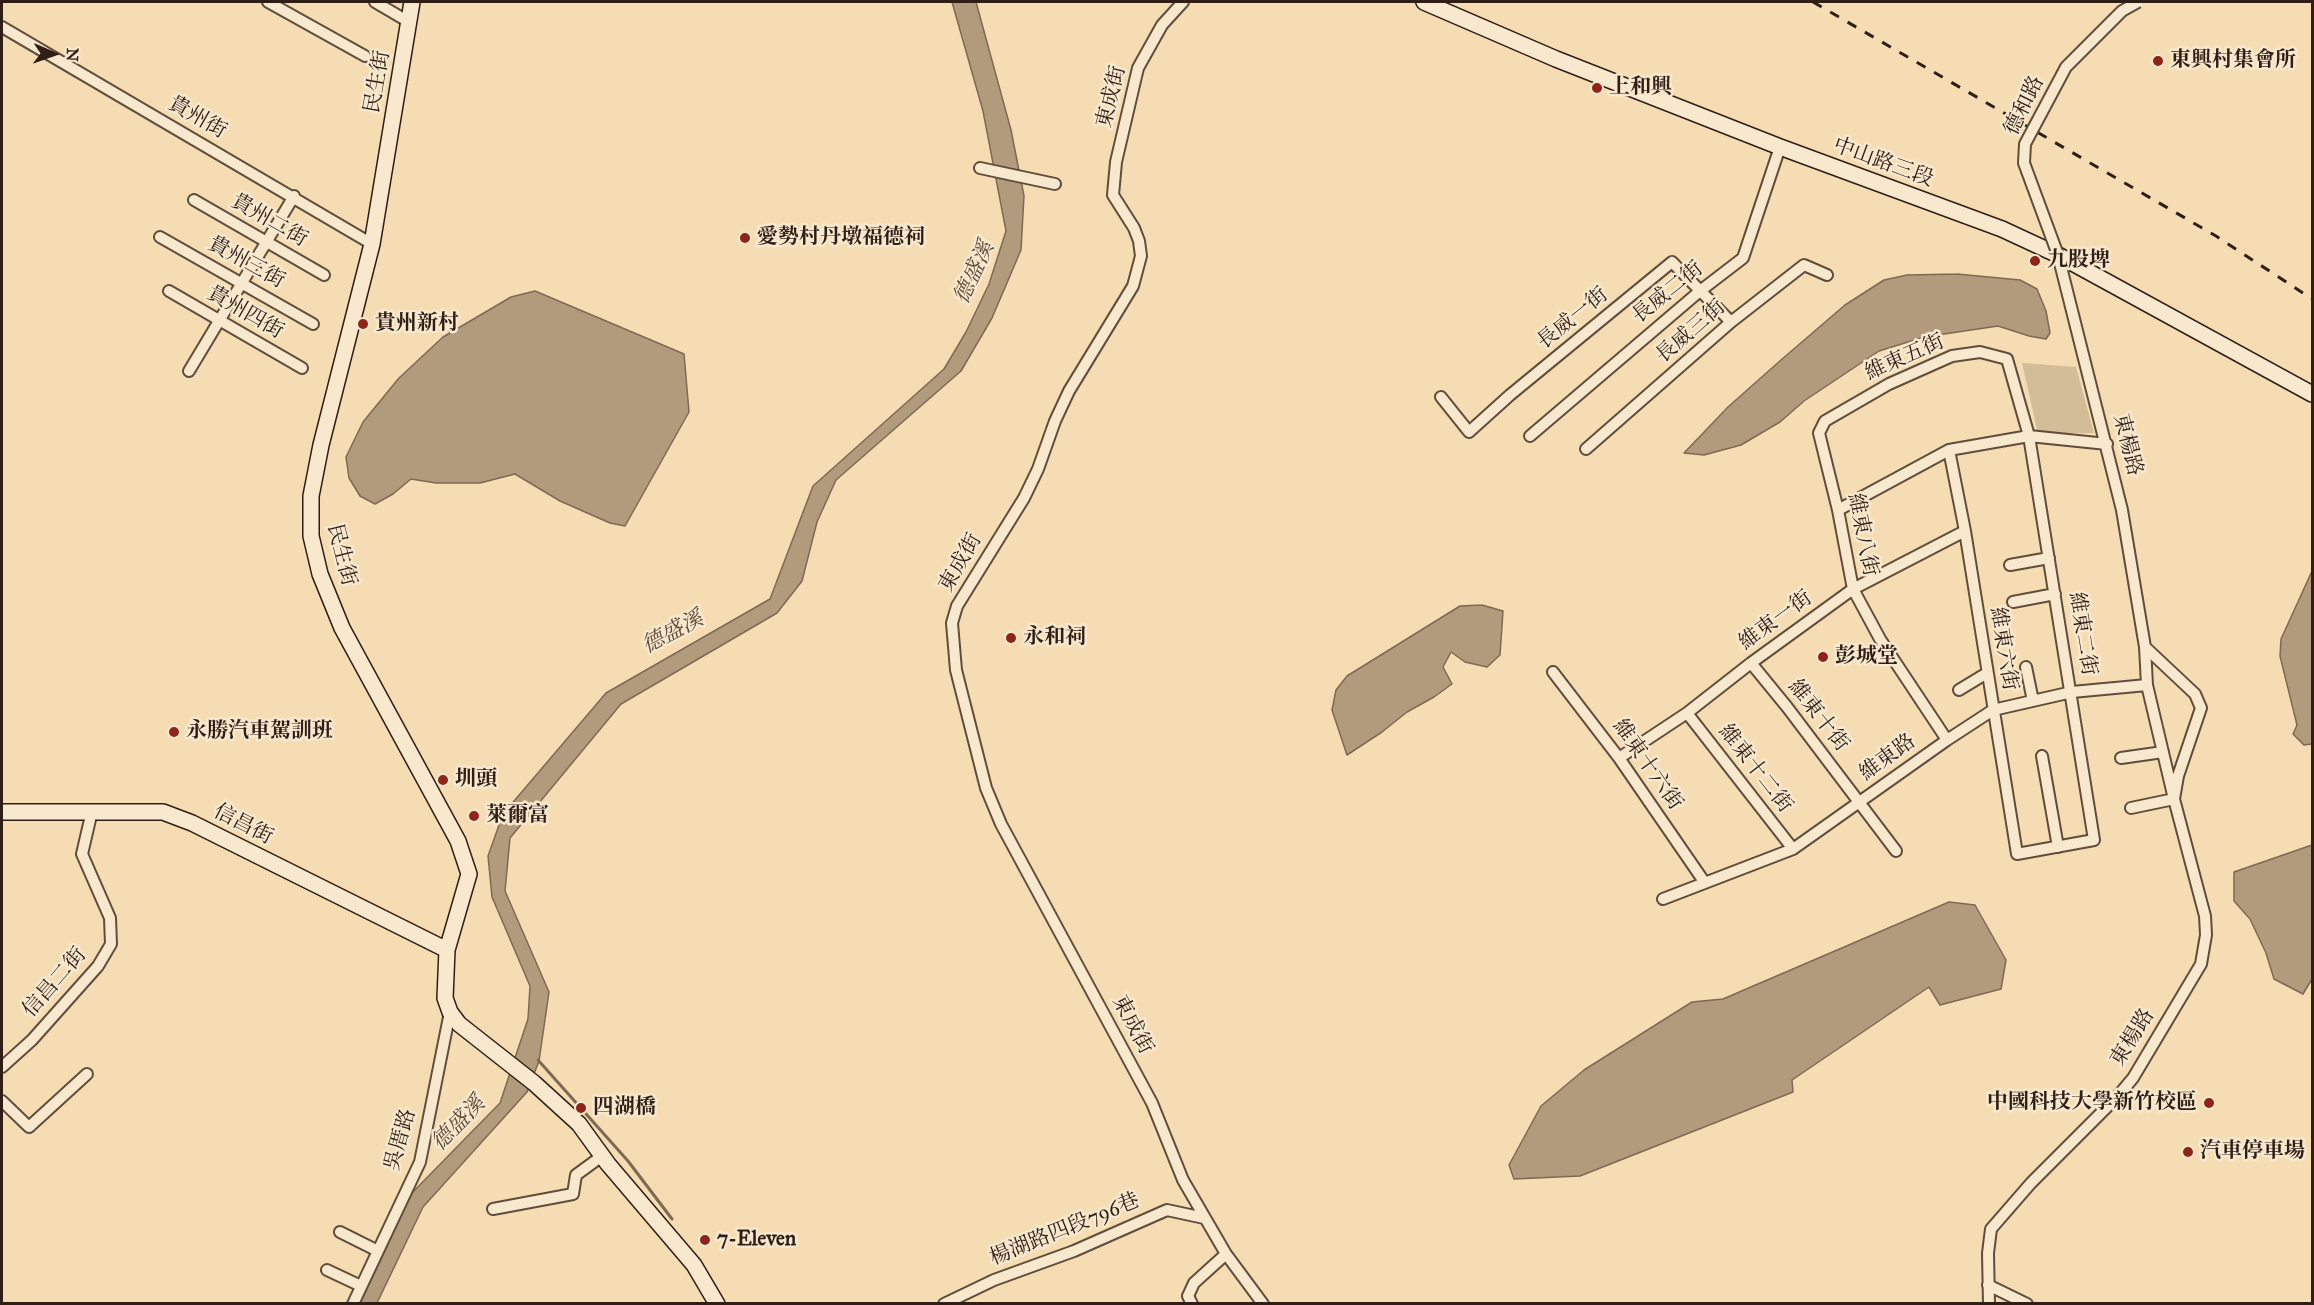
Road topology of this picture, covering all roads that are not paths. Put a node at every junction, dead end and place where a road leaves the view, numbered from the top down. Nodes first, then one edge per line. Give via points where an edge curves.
1 (268, 2) edge
2 (375, 2) edge
3 (412, 2) edge
4 (1183, 2) edge
5 (1424, 2) edge
6 (2138, 2) edge
7 (409, 22) junction
8 (2, 27) edge
9 (365, 56) dead end
10 (1780, 147) junction
11 (985, 169) dead end
12 (1055, 184) dead end
13 (294, 196) junction
14 (194, 200) dead end
15 (160, 237) dead end
16 (267, 242) junction
17 (372, 244) junction
18 (2058, 255) junction
19 (324, 275) dead end
20 (1827, 275) dead end
21 (242, 284) junction
22 (169, 291) dead end
23 (1700, 291) junction
24 (220, 321) junction
25 (1731, 322) junction
26 (313, 324) dead end
27 (2007, 359) joint
28 (302, 368) dead end
29 (189, 371) dead end
30 (2313, 394) edge
31 (1441, 397) dead end
32 (1825, 422) joint
33 (1530, 436) dead end
34 (2029, 436) junction
35 (2107, 444) junction
36 (1586, 449) dead end
37 (1949, 450) junction
38 (1839, 510) junction
39 (1965, 531) junction
40 (2049, 558) junction
41 (2010, 565) dead end
42 (1852, 589) junction
43 (2055, 594) junction
44 (2013, 602) dead end
45 (2145, 647) junction
46 (1751, 663) junction
47 (2025, 667) dead end
48 (1554, 672) dead end
49 (1987, 673) junction
50 (2147, 685) junction
51 (1959, 690) dead end
52 (2072, 692) junction
53 (2033, 701) junction
54 (1993, 711) junction
55 (1687, 713) junction
56 (1947, 740) junction
57 (2163, 752) junction
58 (2042, 756) dead end
59 (1619, 758) junction
60 (2121, 758) dead end
61 (2174, 799) junction
62 (1860, 803) junction
63 (2131, 808) dead end
64 (92, 811) junction
65 (2, 812) edge
66 (2058, 847) junction
67 (1793, 849) junction
68 (1896, 851) dead end
69 (2017, 854) joint
70 (1705, 884) junction
71 (1663, 899) dead end
72 (447, 950) junction
73 (450, 1012) junction
74 (2, 1067) edge
75 (87, 1074) dead end
76 (2, 1101) edge
77 (602, 1156) junction
78 (493, 1209) dead end
79 (1204, 1218) junction
80 (340, 1233) dead end
81 (378, 1251) junction
82 (1226, 1254) junction
83 (327, 1270) dead end
84 (1988, 1285) junction
85 (361, 1286) junction
86 (353, 1304) edge
87 (717, 1304) edge
88 (944, 1304) edge
89 (1192, 1304) edge
90 (1263, 1304) edge
91 (1989, 1304) edge
92 (2026, 1304) edge

1 - 9 street
2 - 7 street
3 - 7 street, 民生街
4 - 79 street, 東成街 via 1162,25 1138,68 1116,162 1113,195 1139,241 1141,256 1133,286 1069,392 1024,498 960,601 952,623 956,670 986,788 1000,825 1152,1103 1183,1180
5 - 10 street, 中山路三段
6 - 18 street, 德和路, bridge via 2122,11 2066,67 2025,144 2024,163
7 - 17 street, 民生街
8 - 13 street, 貴州街
10 - 18 street, 中山路三段 via 2002,229
10 - 23 street, 長威二街 via 1743,258
11 - 12 street
13 - 16 street
13 - 17 street, 貴州街
14 - 16 street, 貴州二街
15 - 21 street, 貴州三街
16 - 19 street, 貴州二街
16 - 21 street
17 - 72 street, 民生街 via 321,445 311,496 311,536 320,574 342,628 458,841 469,874
18 - 30 street, 中山路三段
18 - 35 street, 東楊路
20 - 25 street, 長威三街 via 1804,264
21 - 24 street
21 - 26 street, 貴州三街
22 - 24 street, 貴州四街
23 - 25 street, 長威一街
23 - 31 street, 長威一街 via 1672,262 1469,432
23 - 33 street, 長威二街
24 - 28 street, 貴州四街
24 - 29 street
25 - 36 street, 長威三街
27 - 32 street, 維東五街 via 1980,352 1952,356 1889,384
27 - 34 street, 維東二街
32 - 38 street, 維東八街 via 1819,433
34 - 35 street
34 - 37 street
34 - 40 street, 維東二街
35 - 45 street, 東楊路
37 - 38 street
37 - 39 street, 維東六街
38 - 42 street, 維東八街
39 - 42 street, 維東一街
39 - 49 street, 維東六街
40 - 41 street
40 - 43 street, 維東二街
42 - 46 street, 維東一街
42 - 56 street, 維東八街
43 - 44 street
43 - 52 street, 維東二街
45 - 50 street, 東楊路
45 - 61 street, 東楊路 via 2195,694 2201,708
46 - 55 street, 維東一街
46 - 62 street, 維東十街
47 - 53 street
48 - 59 street, 維東十六街
49 - 51 street
49 - 54 street, 維東六街
50 - 52 street, 維東路
50 - 57 street, 東楊路
52 - 53 street, 維東路
52 - 66 street, 維東二街 via 2094,840
53 - 54 street, 維東路
54 - 56 street, 維東路
54 - 69 street, 維東六街
55 - 59 street, 維東一街
55 - 67 street, 維東十二街
56 - 62 street, 維東路
57 - 60 street
57 - 61 street, 東楊路
58 - 66 street
59 - 70 street, 維東十六街
61 - 63 street
61 - 84 street, 東楊路 via 2205,916 2201,964 2133,1078 1991,1229
62 - 67 street, 維東路
62 - 68 street, 維東十街
64 - 65 street, 信昌街
64 - 72 street, 信昌街 via 163,812 192,823
64 - 74 street, 信昌二街 via 82,854 110,918 111,944 98,966 32,1040
66 - 69 street, 維東二街
67 - 70 street, 維東路
70 - 71 street, 維東路
72 - 73 street, 民生街 via 445,998
73 - 77 street via 459,1024 579,1124
73 - 81 street, 吳厝路 via 420,1162
75 - 76 street via 29,1127
77 - 78 street via 576,1176 573,1194
77 - 87 street via 694,1265
79 - 82 street, 東成街
79 - 88 street, 楊湖路四段796巷 via 1167,1210
80 - 81 street
81 - 85 street, 吳厝路
82 - 89 street via 1194,1283 1188,1296
82 - 90 street, 東成街
83 - 85 street
84 - 91 street, 東楊路
84 - 92 street
85 - 86 street, 吳厝路

